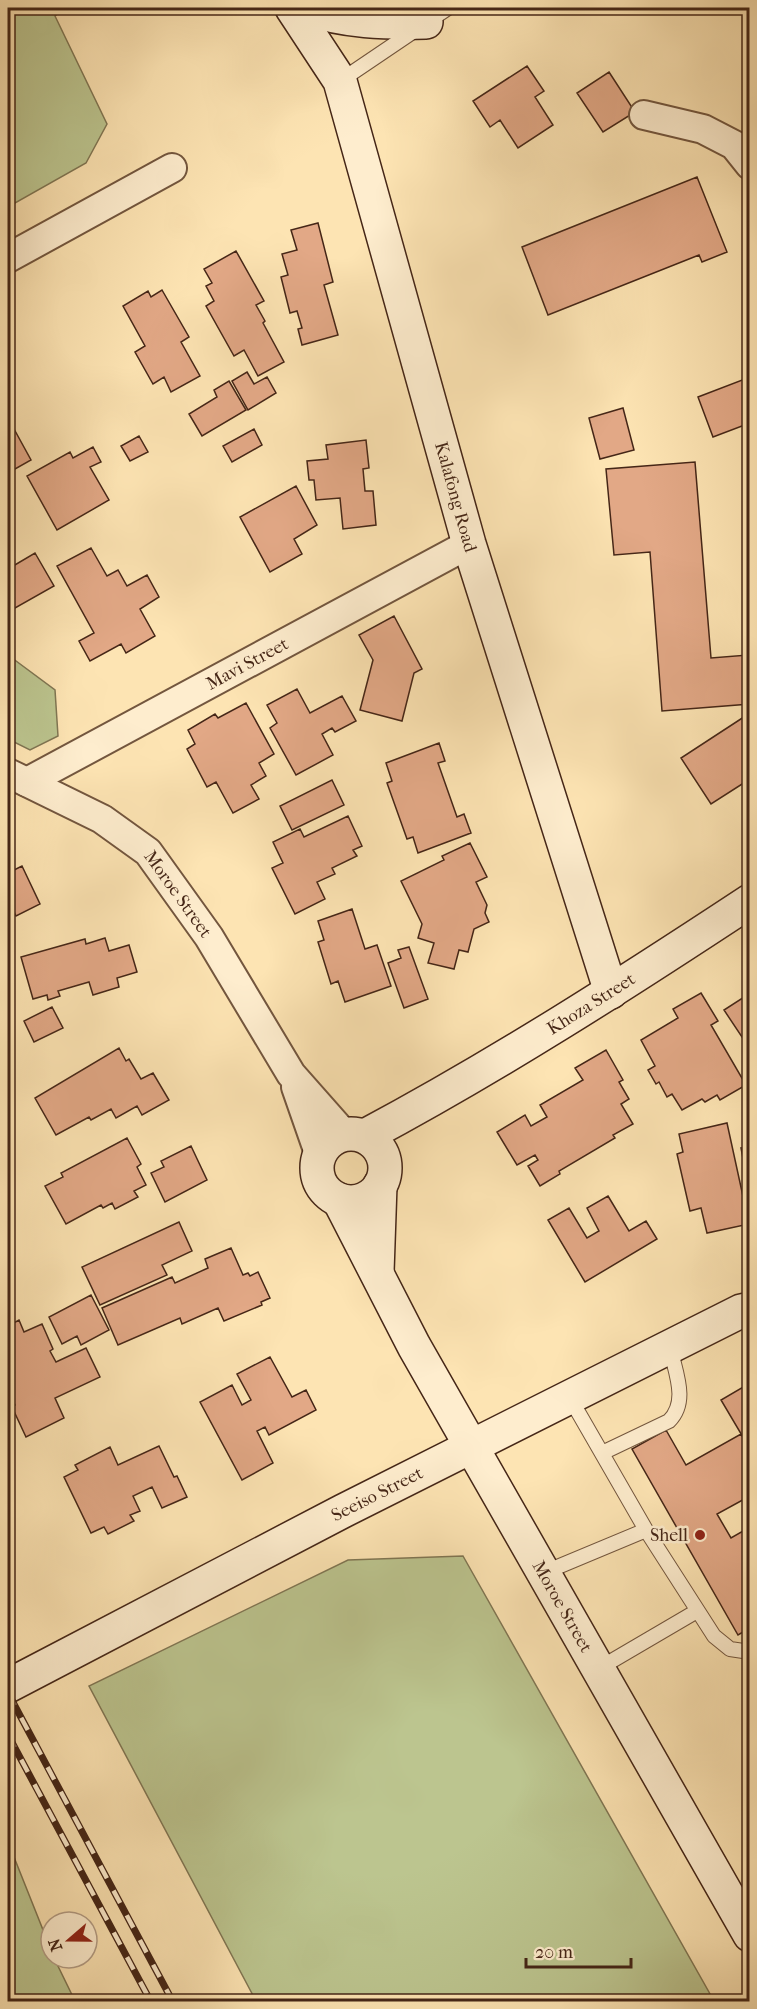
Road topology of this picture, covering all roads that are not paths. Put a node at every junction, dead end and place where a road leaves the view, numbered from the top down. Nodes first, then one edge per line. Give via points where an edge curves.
1 (292, 8) edge
2 (305, 8) edge
3 (437, 15) edge
4 (340, 81) junction
5 (644, 115) dead end
6 (750, 165) edge
7 (172, 168) dead end
8 (8, 258) edge
9 (469, 544) junction
10 (17, 777) edge
11 (750, 901) edge
12 (611, 992) junction
13 (430, 1101) junction
14 (343, 1141) junction
15 (382, 1173) junction
16 (339, 1200) junction
17 (377, 1277) junction
18 (750, 1309) edge
19 (669, 1347) junction
20 (570, 1398) junction
21 (472, 1448) junction
22 (602, 1453) junction
23 (646, 1530) junction
24 (543, 1573) junction
25 (697, 1611) junction
26 (750, 1652) edge
27 (598, 1669) junction
28 (8, 1686) edge
29 (750, 1935) edge

1 - 4 street, Kalafong Road
2 - 3 street via 353,20
3 - 4 lane
4 - 9 street, Kalafong Road
5 - 6 street via 703,129 734,145
7 - 8 street
9 - 10 street, Mavi Street
9 - 12 street, Kalafong Road
10 - 14 street, Moroe Street via 102,819 148,852 209,937 291,1074
11 - 12 street, Khoza Street
12 - 13 street, Khoza Street
13 - 14 street, Khoza Street
13 - 15 street, Khoza Street
14 - 15 street via 374,1142 380,1151
14 - 16 street via 316,1163 321,1185
15 - 16 street via 373,1194 363,1200
15 - 17 street
16 - 17 street, Moroe Street
17 - 21 street, Moroe Street
18 - 19 street, Seeiso Street
19 - 20 street, Seeiso Street
19 - 22 lane via 681,1399 677,1413 669,1421
20 - 21 street, Seeiso Street
20 - 22 lane
21 - 24 street, Moroe Street
21 - 28 street, Seeiso Street
22 - 23 lane
23 - 24 lane
23 - 25 lane
24 - 27 street, Moroe Street
25 - 26 lane via 714,1636 730,1649
25 - 27 lane
27 - 29 street, Moroe Street

